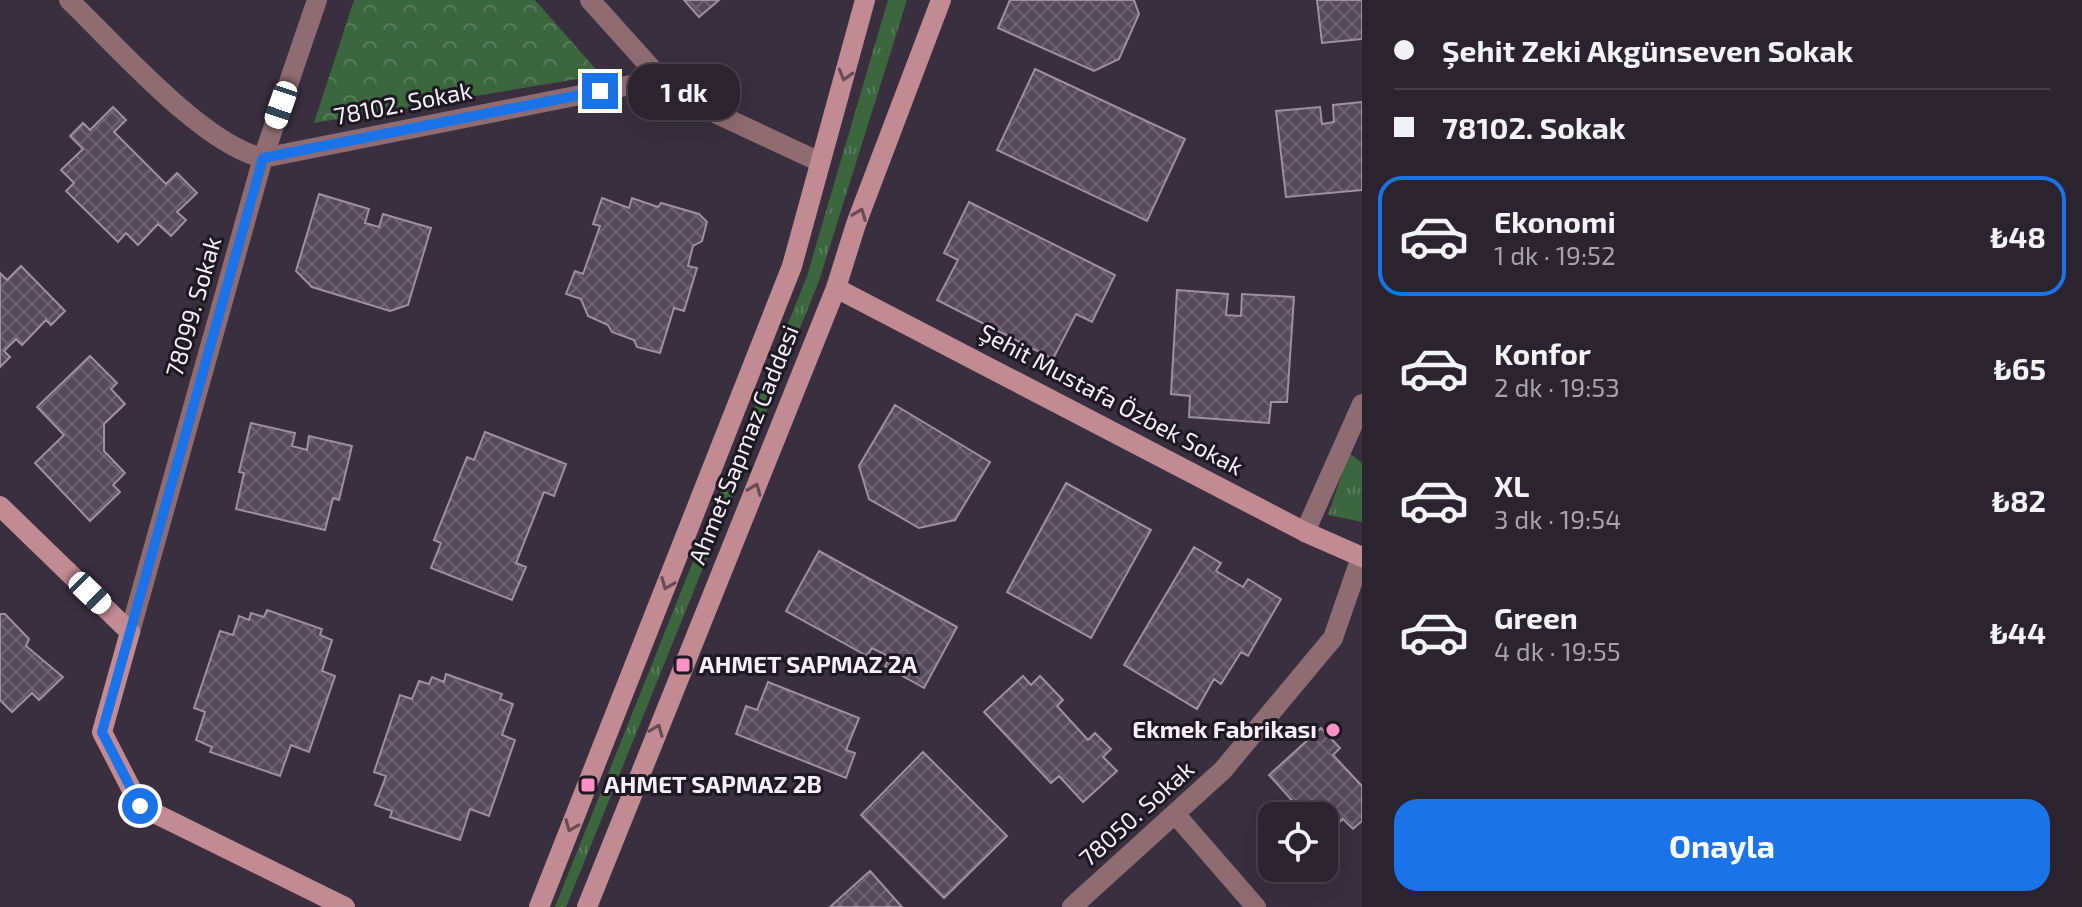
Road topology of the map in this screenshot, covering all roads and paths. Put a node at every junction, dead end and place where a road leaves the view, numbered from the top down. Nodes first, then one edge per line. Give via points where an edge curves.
1 (69, 0) edge
2 (317, 0) edge
3 (590, 0) edge
4 (865, 0) edge
5 (941, 0) edge
6 (661, 79) junction
7 (263, 158) junction
8 (820, 162) junction
9 (836, 288) junction
10 (1362, 406) edge
11 (0, 506) edge
12 (1305, 532) junction
13 (1361, 557) edge
14 (130, 632) junction
15 (1176, 815) junction
16 (345, 907) edge
17 (539, 907) edge
18 (587, 907) edge
19 (1072, 907) edge
20 (1256, 907) edge

1 - 7 street via 204,129 241,153
2 - 7 street, 78099. Sokak
3 - 6 street
4 -> 8 main road, Ahmet Sapmaz Caddesi
9 -> 5 main road, Ahmet Sapmaz Caddesi
6 - 7 street, 78102. Sokak
6 - 8 street via 702,107
7 - 14 street, 78099. Sokak
8 -> 17 main road, Ahmet Sapmaz Caddesi via 792,266
9 - 12 main road, Şehit Mustafa Özbek Sokak
18 -> 9 main road, Ahmet Sapmaz Caddesi
10 - 12 street
11 - 14 main road
12 - 13 main road, Şehit Mustafa Özbek Sokak
13 - 15 street, 78050. Sokak via 1333,638 1223,770
14 - 16 main road via 102,732 140,806
15 - 19 street, 78050. Sokak
15 - 20 street

